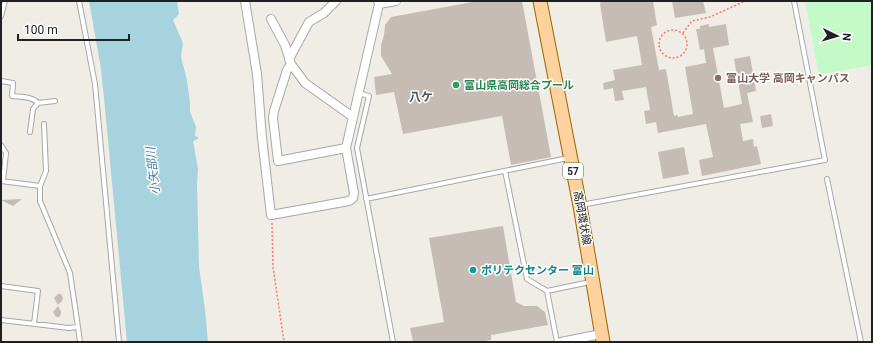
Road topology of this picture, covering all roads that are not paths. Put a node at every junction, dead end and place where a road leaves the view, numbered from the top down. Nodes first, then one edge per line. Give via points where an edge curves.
1 (5, 1) edge
2 (79, 1) edge
3 (245, 1) edge
4 (336, 1) edge
5 (396, 1) edge
6 (540, 1) edge
7 (794, 1) edge
8 (378, 2) edge
9 (1, 16) edge
10 (271, 19) dead end
11 (290, 61) junction
12 (1, 81) edge
13 (359, 93) junction
14 (55, 101) dead end
15 (38, 103) junction
16 (353, 117) junction
17 (44, 124) dead end
18 (30, 132) dead end
19 (1, 145) edge
20 (346, 148) junction
21 (570, 158) junction
22 (505, 171) junction
23 (827, 179) dead end
24 (2, 181) edge
25 (40, 186) junction
26 (366, 199) junction
27 (580, 206) junction
28 (592, 281) junction
29 (1, 286) edge
30 (548, 292) junction
31 (1, 320) edge
32 (34, 324) junction
33 (78, 327) junction
34 (602, 338) edge
35 (80, 342) edge
36 (119, 342) edge
37 (393, 342) edge
38 (557, 342) edge
39 (561, 342) edge
40 (861, 342) edge

1 - 9 lane
2 - 36 lane via 95,84
3 - 20 street via 257,74 271,215 349,201 353,198
4 - 11 street via 324,13 309,22
5 - 8 street
6 - 21 main road, 高岡環状線 / 57
7 - 27 lane via 825,160
8 - 13 street
10 - 11 street
11 - 16 street via 305,83
11 - 20 street via 273,118 278,161
12 - 15 lane via 13,83 12,96 32,98
13 - 16 street
13 - 26 lane via 369,96 357,148
14 - 15 lane
15 - 18 lane via 33,109
16 - 20 street
17 - 25 lane via 46,171
19 - 24 lane via 6,153
21 - 22 lane
21 - 27 main road, 高岡環状線 / 57
22 - 26 lane
22 - 30 lane via 527,279
23 - 40 lane
24 - 25 lane
25 - 33 lane via 40,201 70,273
26 - 37 lane
27 - 28 main road, 高岡環状線 / 57
28 - 30 lane
28 - 34 main road, 高岡環状線 / 57
29 - 32 lane via 38,291
30 - 38 lane
31 - 32 lane
32 - 33 lane
33 - 35 lane
34 - 39 street

